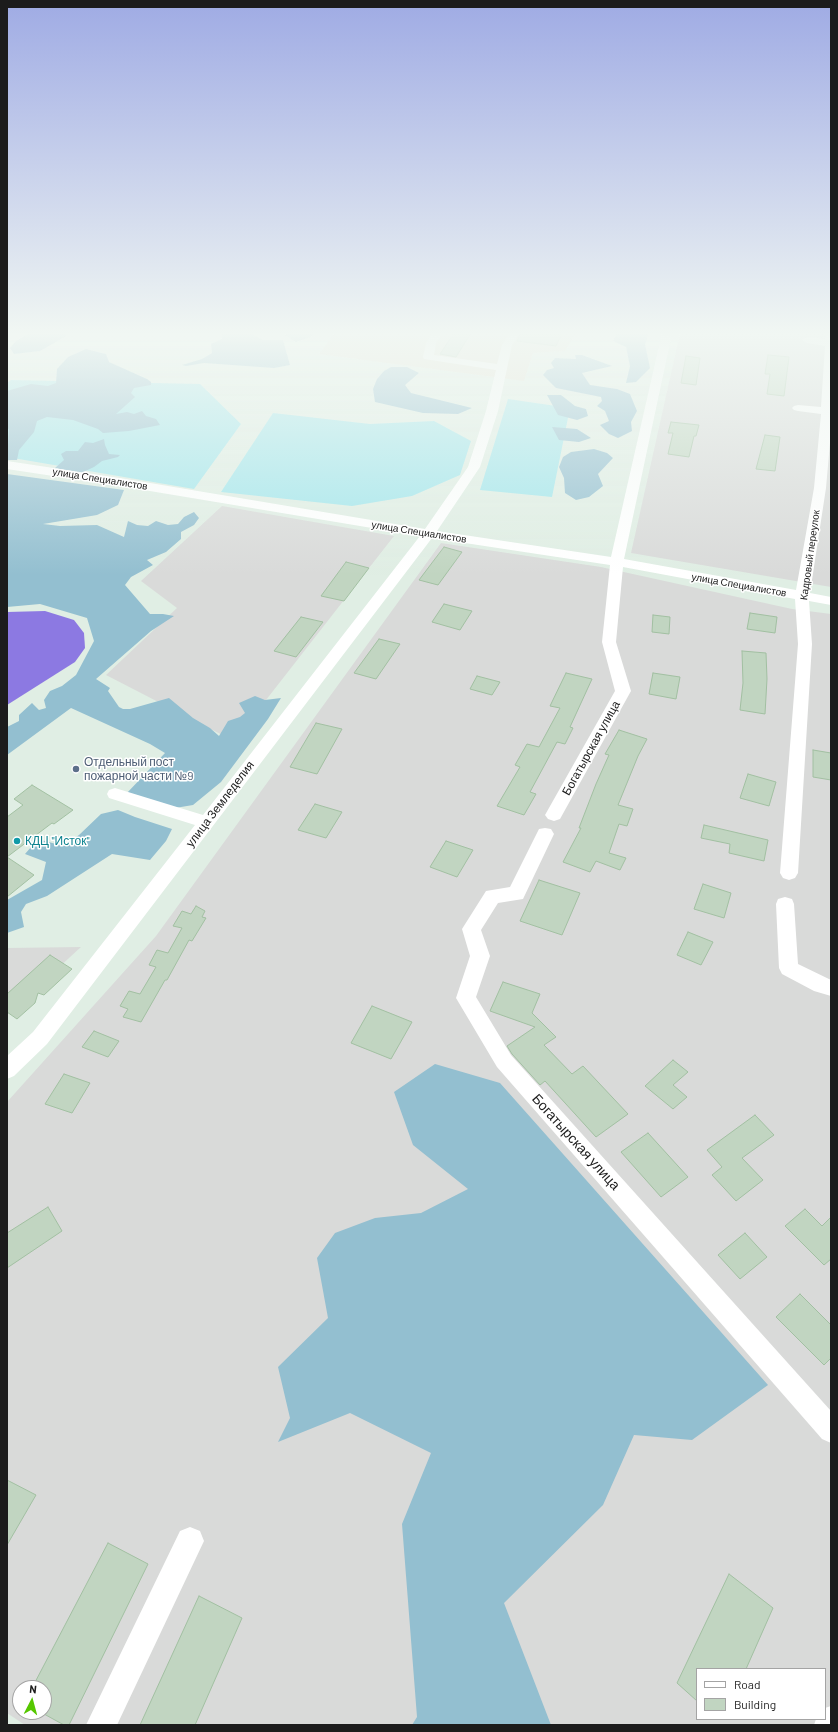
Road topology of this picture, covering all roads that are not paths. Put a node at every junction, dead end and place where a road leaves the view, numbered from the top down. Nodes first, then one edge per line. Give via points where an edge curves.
1 (491, 414) edge
2 (649, 414) edge
3 (829, 414) edge
4 (7, 465) edge
5 (825, 489) edge
6 (429, 534) junction
7 (617, 562) junction
8 (802, 596) junction
9 (831, 601) edge
10 (115, 794) dead end
11 (206, 822) junction
12 (789, 873) dead end
13 (784, 904) dead end
14 (831, 988) edge
15 (7, 1070) edge
16 (831, 1430) edge
17 (190, 1541) dead end
18 (831, 1720) edge
19 (101, 1725) edge
20 (829, 1725) edge

1 - 6 street, улица Земледелия via 474,467
2 - 7 street, Богатырская улица
3 - 5 street, Кадровый переулок
4 - 6 street, улица Специалистов
5 - 8 street, Кадровый переулок
6 - 7 street, улица Специалистов
6 - 11 street, улица Земледелия
7 - 8 street, улица Специалистов
7 - 16 street, Богатырская улица via 609,642 623,691 550,824 516,894 493,896 471,929 480,956 466,998 504,1061
8 - 9 street, улица Специалистов
8 - 12 street, Кадровый переулок via 805,644
10 - 11 street
11 - 15 street, улица Земледелия via 40,1038
13 - 14 street via 789,968 820,985
17 - 19 street
18 - 20 street

